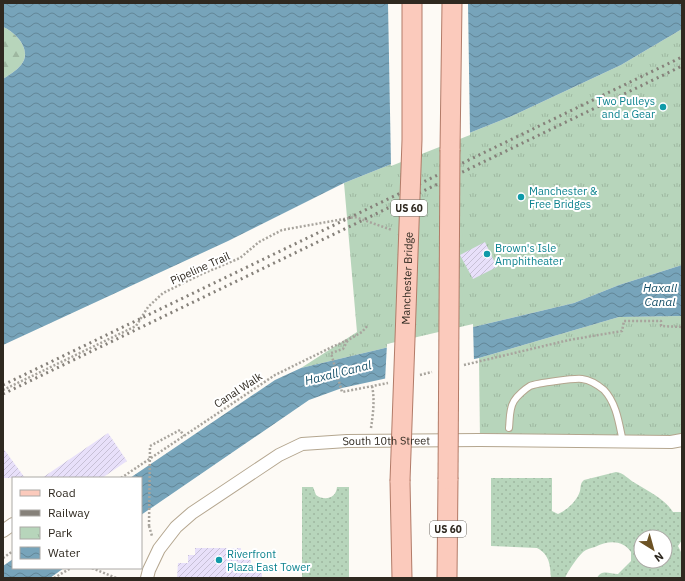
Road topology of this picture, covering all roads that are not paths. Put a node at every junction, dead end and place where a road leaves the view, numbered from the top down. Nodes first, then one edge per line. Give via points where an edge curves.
1 (412, 3) edge
2 (452, 3) edge
3 (509, 428) dead end
4 (682, 440) edge
5 (623, 442) junction
6 (12, 525) edge
7 (3, 531) edge
8 (145, 572) edge
9 (402, 578) edge
10 (448, 578) edge

1 - 9 main road, Manchester Bridge / US 60, bridge via 412,140 400,481
2 - 10 main road, US 60, bridge
3 - 5 lane via 514,401 531,386 582,379 594,383 610,400 615,408
4 - 5 street, South 10th Street
5 - 8 street, South 10th Street via 472,440 302,444 279,455 176,526
6 - 7 street

